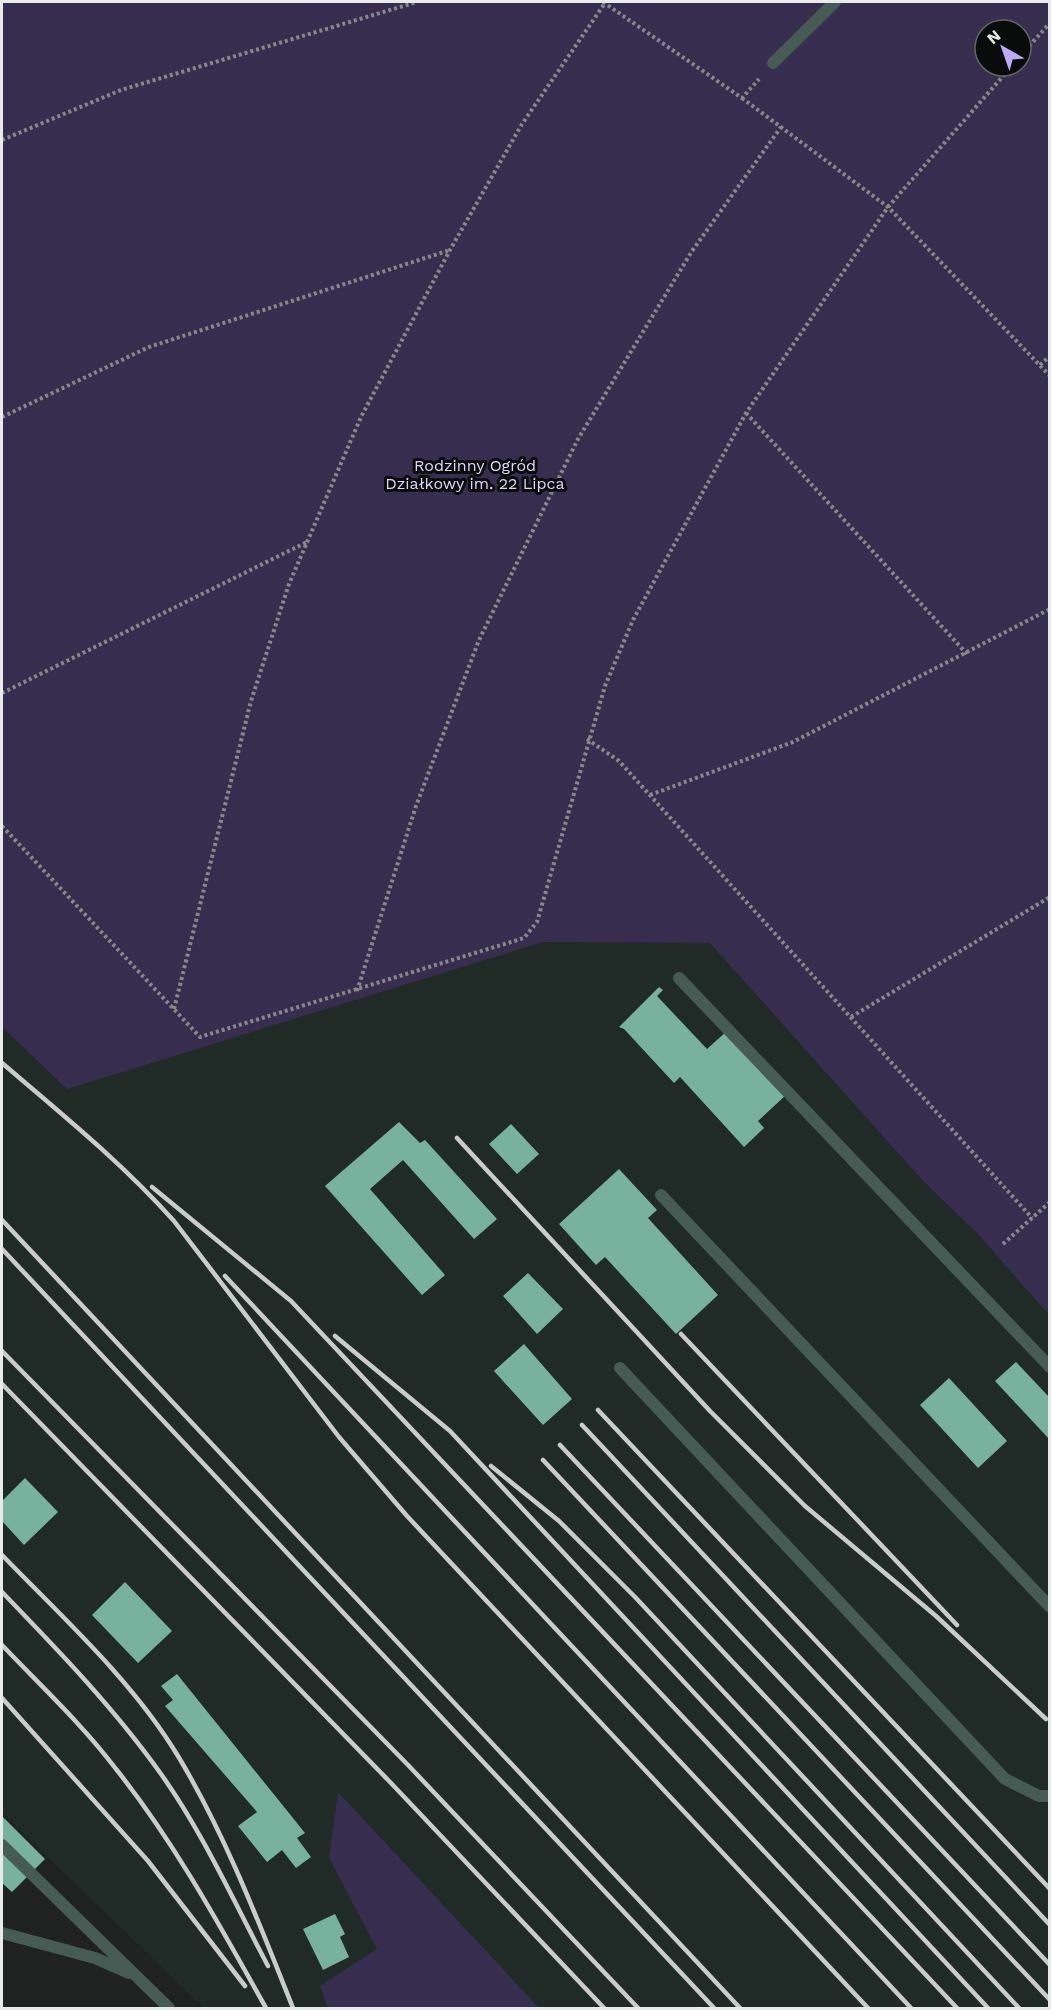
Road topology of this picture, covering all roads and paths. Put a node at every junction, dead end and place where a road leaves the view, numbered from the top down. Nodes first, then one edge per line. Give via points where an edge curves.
1 (417, 2) edge
2 (604, 2) edge
3 (835, 2) edge
4 (1050, 23) edge
5 (1033, 42) edge
6 (773, 63) joint
7 (1001, 78) edge
8 (742, 98) junction
9 (781, 127) junction
10 (2, 140) edge
11 (888, 207) junction
12 (450, 250) junction
13 (1050, 356) edge
14 (1040, 366) junction
15 (1050, 376) edge
16 (746, 413) junction
17 (2, 417) edge
18 (307, 542) junction
19 (1050, 609) edge
20 (967, 654) junction
21 (2, 693) edge
22 (588, 740) junction
23 (650, 795) junction
24 (2, 826) edge
25 (1050, 897) edge
26 (680, 978) dead end
27 (357, 991) junction
28 (174, 1009) junction
29 (851, 1017) junction
30 (661, 1195) dead end
31 (1050, 1202) edge
32 (1032, 1218) junction
33 (1003, 1244) dead end
34 (1050, 1367) edge
35 (620, 1368) dead end
36 (1050, 1607) edge
37 (1050, 1796) edge
38 (2, 1845) edge
39 (2, 1933) edge
40 (137, 1976) junction
41 (169, 2008) edge

1 - 10 path via 122,90
2 - 8 path
2 - 12 path via 522,124
3 - 6 lane
4 - 5 path
6 - 8 path
7 - 11 path
8 - 9 path
9 - 11 path
9 - 27 path via 692,251 578,439 479,640 416,806
11 - 14 path
11 - 16 path
12 - 17 path via 149,347
12 - 18 path via 361,417
13 - 14 path
14 - 15 path
16 - 20 path
16 - 22 path via 633,620 605,686
18 - 21 path
18 - 28 path via 289,584 251,701
19 - 20 path
20 - 23 path via 793,742
22 - 23 path via 618,760
22 - 27 path via 537,922 524,938
23 - 29 path
24 - 28 path
25 - 29 path
26 - 34 lane
27 - 28 path via 200,1037
29 - 32 path
30 - 36 lane
31 - 32 path
32 - 33 path
35 - 37 lane via 1005,1779 1039,1796
38 - 40 lane
39 - 40 lane via 95,1958
40 - 41 lane

